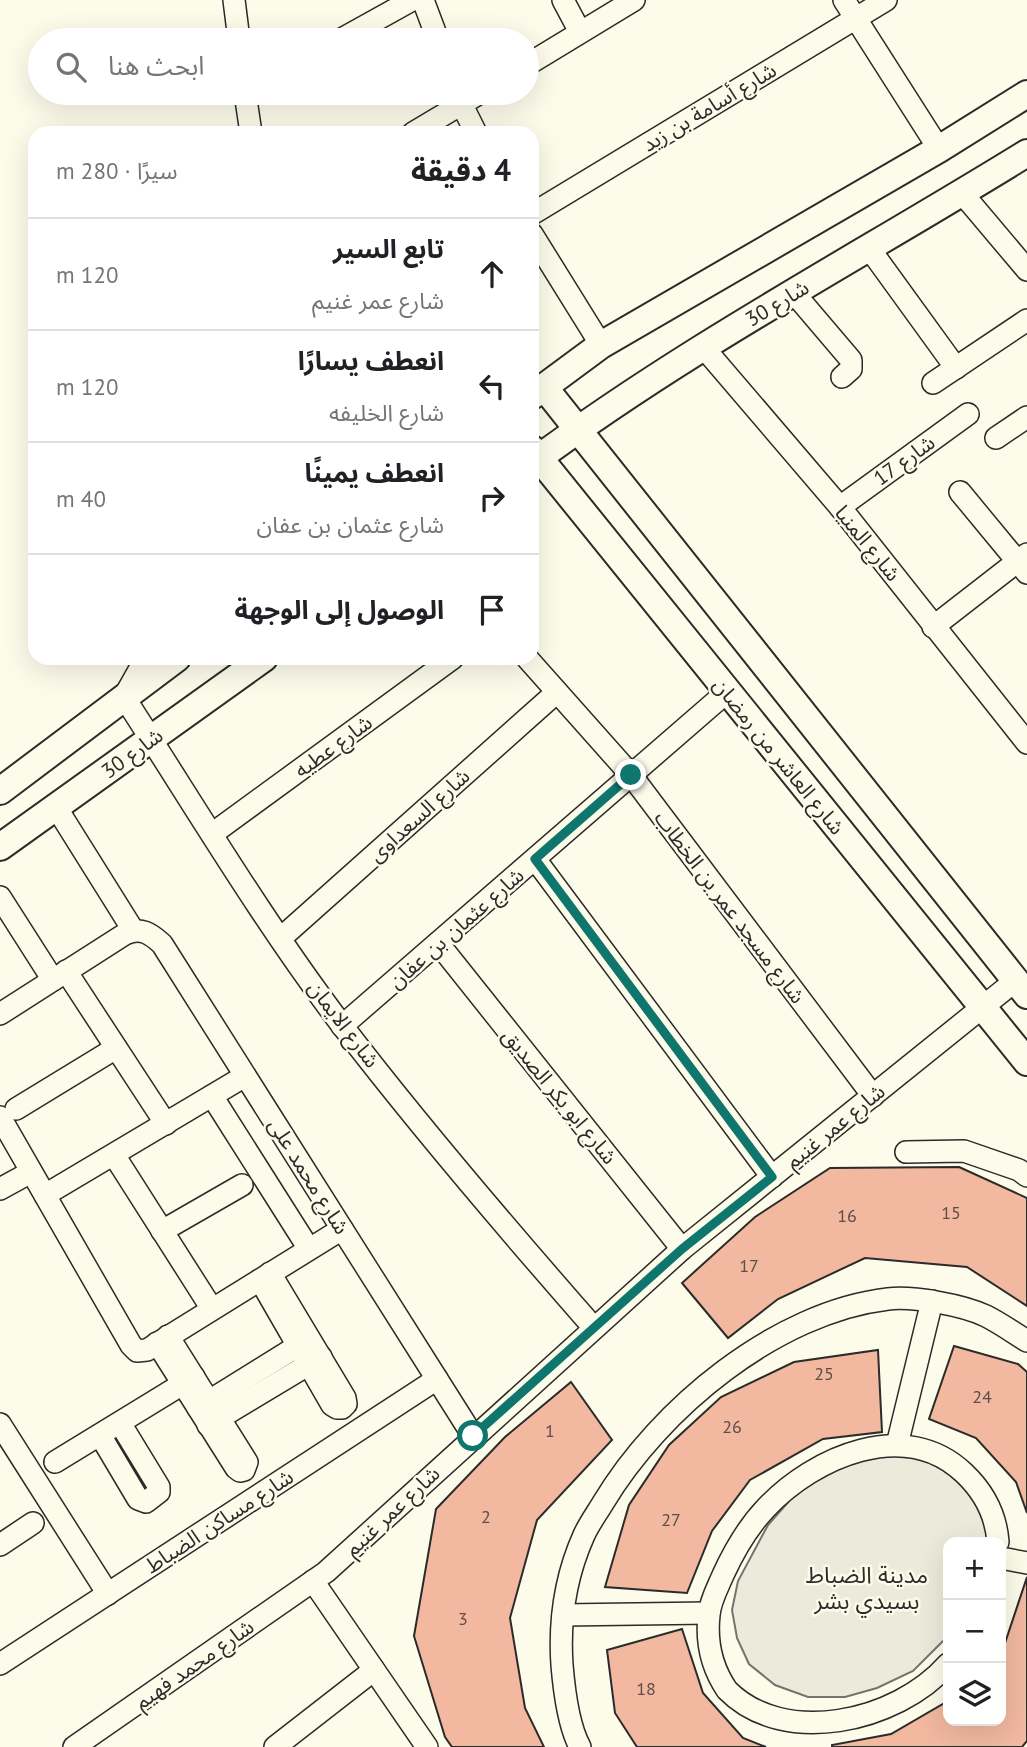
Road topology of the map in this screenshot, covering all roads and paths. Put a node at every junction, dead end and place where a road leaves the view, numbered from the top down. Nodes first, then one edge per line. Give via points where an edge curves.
1 (234, 0) edge
2 (412, 0) edge
3 (423, 0) edge
4 (563, 0) edge
5 (634, 0) edge
6 (844, 0) edge
7 (886, 0) edge
8 (856, 19) junction
9 (238, 28) edge
10 (362, 28) edge
11 (434, 28) edge
12 (580, 32) junction
13 (539, 58) edge
14 (1027, 94) edge
15 (247, 105) edge
16 (450, 105) edge
17 (461, 105) edge
18 (250, 126) edge
19 (422, 126) edge
20 (472, 126) edge
21 (939, 149) junction
22 (1027, 153) edge
23 (962, 193) junction
24 (539, 210) edge
25 (539, 245) edge
26 (869, 248) junction
27 (1027, 270) edge
28 (794, 293) junction
29 (1027, 320) edge
30 (601, 345) junction
31 (704, 348) junction
32 (956, 368) junction
33 (842, 377) dead end
34 (933, 383) dead end
35 (539, 390) edge
36 (539, 392) edge
37 (968, 414) dead end
38 (1027, 417) edge
39 (578, 429) junction
40 (996, 438) dead end
41 (539, 453) edge
42 (539, 462) edge
43 (960, 492) dead end
44 (839, 507) junction
45 (1024, 563) edge
46 (933, 627) junction
47 (142, 665) edge
48 (167, 665) edge
49 (254, 665) edge
50 (443, 665) edge
51 (533, 665) edge
52 (728, 691) junction
53 (557, 692) junction
54 (124, 697) junction
55 (151, 739) junction
56 (1027, 743) edge
57 (631, 775) junction
58 (0, 791) edge
59 (56, 807) junction
60 (212, 834) junction
61 (0, 847) edge
62 (535, 859) junction
63 (0, 897) edge
64 (129, 932) junction
65 (281, 938) junction
66 (438, 943) junction
67 (59, 975) junction
68 (1021, 988) edge
69 (981, 1008) junction
70 (0, 1014) edge
71 (342, 1026) junction
72 (116, 1048) junction
73 (1027, 1062) edge
74 (246, 1076) junction
75 (212, 1096) junction
76 (873, 1096) junction
77 (8, 1113) edge
78 (166, 1124) junction
79 (906, 1152) dead end
80 (114, 1155) junction
81 (31, 1172) junction
82 (1027, 1176) edge
83 (772, 1177) junction
84 (242, 1185) dead end
85 (0, 1189) edge
86 (45, 1195) junction
87 (342, 1229) junction
88 (162, 1231) junction
89 (309, 1249) junction
90 (682, 1249) junction
91 (265, 1276) junction
92 (932, 1301) junction
93 (212, 1309) junction
94 (594, 1328) junction
95 (163, 1340) junction
96 (1027, 1341) edge
97 (437, 1379) junction
98 (188, 1381) junction
99 (120, 1423) junction
100 (0, 1424) edge
101 (100, 1435) junction
102 (473, 1436) junction
103 (897, 1445) junction
104 (55, 1462) dead end
105 (33, 1523) dead end
106 (998, 1537) edge
107 (0, 1545) edge
108 (1006, 1559) edge
109 (1027, 1563) edge
110 (313, 1581) junction
111 (108, 1594) junction
112 (709, 1613) junction
113 (563, 1615) junction
114 (0, 1664) edge
115 (943, 1669) edge
116 (374, 1670) junction
117 (804, 1740) edge
118 (74, 1747) edge
119 (275, 1747) edge
120 (427, 1747) edge
121 (580, 1747) edge

1 - 9 street
2 - 10 street
3 - 11 street
4 - 12 street
5 - 12 street
6 - 8 street
7 - 8 street, شارع أسامة بن زيد
8 - 21 street
8 - 24 street, شارع أسامة بن زيد
12 - 13 street
14 - 21 street
15 - 18 street
16 - 19 street
17 - 20 street
21 - 30 street
22 - 23 street, شارع 30
23 - 26 street, شارع 30
23 - 27 street
25 - 30 street
26 - 28 street, شارع 30
26 - 32 street
28 - 31 street, شارع 30
28 - 33 street via 851,360 851,369
29 - 32 street
30 - 35 street
31 - 39 street, شارع 30
31 - 44 street, شارع المنيا
32 - 34 street
36 - 39 street
37 - 44 street, شارع 17
38 - 40 street
39 - 41 street, شارع 30
39 - 68 street
42 - 52 street, شارع العاشر من رمضان
43 - 45 street
44 - 46 street, شارع المنيا
45 - 46 street
46 - 56 street, شارع المنيا
47 - 54 street
48 - 54 street
49 - 55 street, شارع 30
50 - 60 street, شارع عطيه
51 - 53 street, شارع مسجد عمر بن الخطاب
52 - 57 street, شارع عثمان بن عفان
52 - 69 street, شارع العاشر من رمضان
53 - 57 street, شارع مسجد عمر بن الخطاب
53 - 65 street, شارع السعداوى
54 - 55 street, شارع الايمان
54 - 58 street
55 - 59 street, شارع 30
55 - 60 street, شارع الايمان
57 - 62 street, شارع عثمان بن عفان
57 - 76 street, شارع مسجد عمر بن الخطاب
59 - 61 street, شارع 30
59 - 64 street
60 - 65 street, شارع الايمان
62 - 66 street, شارع عثمان بن عفان
62 - 83 street
63 - 67 street
64 - 67 street
64 - 74 street, شارع محمد على via 144,931 162,944
65 - 71 street, شارع الايمان
66 - 71 street, شارع عثمان بن عفان
66 - 90 street, شارع ابو بكر الصديق
67 - 70 street
67 - 72 street
68 - 69 street, شارع عمر غنيم
69 - 73 street, شارع العاشر من رمضان
69 - 76 street, شارع عمر غنيم
71 - 94 street, شارع الايمان via 465,1180
72 - 77 street
72 - 78 street
74 - 75 street
74 - 87 street, شارع محمد على
75 - 78 street
75 - 89 street
76 - 83 street, شارع عمر غنيم
77 - 81 street
78 - 80 street
79 - 82 street via 964,1151
80 - 86 street
80 - 88 street
81 - 85 street
81 - 86 street
83 - 90 street, شارع عمر غنيم
84 - 88 street
86 - 95 street via 131,1345 142,1351
87 - 89 street
87 - 97 street, شارع محمد على
88 - 93 street
89 - 91 street
90 - 94 street, شارع عمر غنيم
91 - 93 street
91 - 98 street via 310,1352 208,1413
92 - 96 street via 985,1316
92 - 103 street
92 - 113 street via 890,1298 842,1307 744,1357 697,1392 615,1482 584,1534
93 - 95 street
94 - 102 street, شارع عمر غنيم
95 - 98 street
97 - 102 street, شارع محمد على
97 - 111 street, شارع مساكن الضباط
98 - 99 street
99 - 101 street
99 - 101 street via 159,1487 146,1502 138,1499
100 - 111 street
101 - 104 street
102 - 110 street, شارع عمر غنيم
103 - 106 street via 939,1455 957,1467 989,1504
103 - 112 street via 867,1449 831,1462 785,1490 765,1508 734,1552
105 - 107 street
108 - 109 street
110 - 116 street
110 - 118 street, شارع محمد فهيم
111 - 114 street, شارع مساكن الضباط
112 - 113 street
112 - 117 street via 711,1658 733,1699 765,1723
113 - 121 street via 564,1691
115 - 117 street via 916,1693 883,1713
116 - 119 street
116 - 120 street

